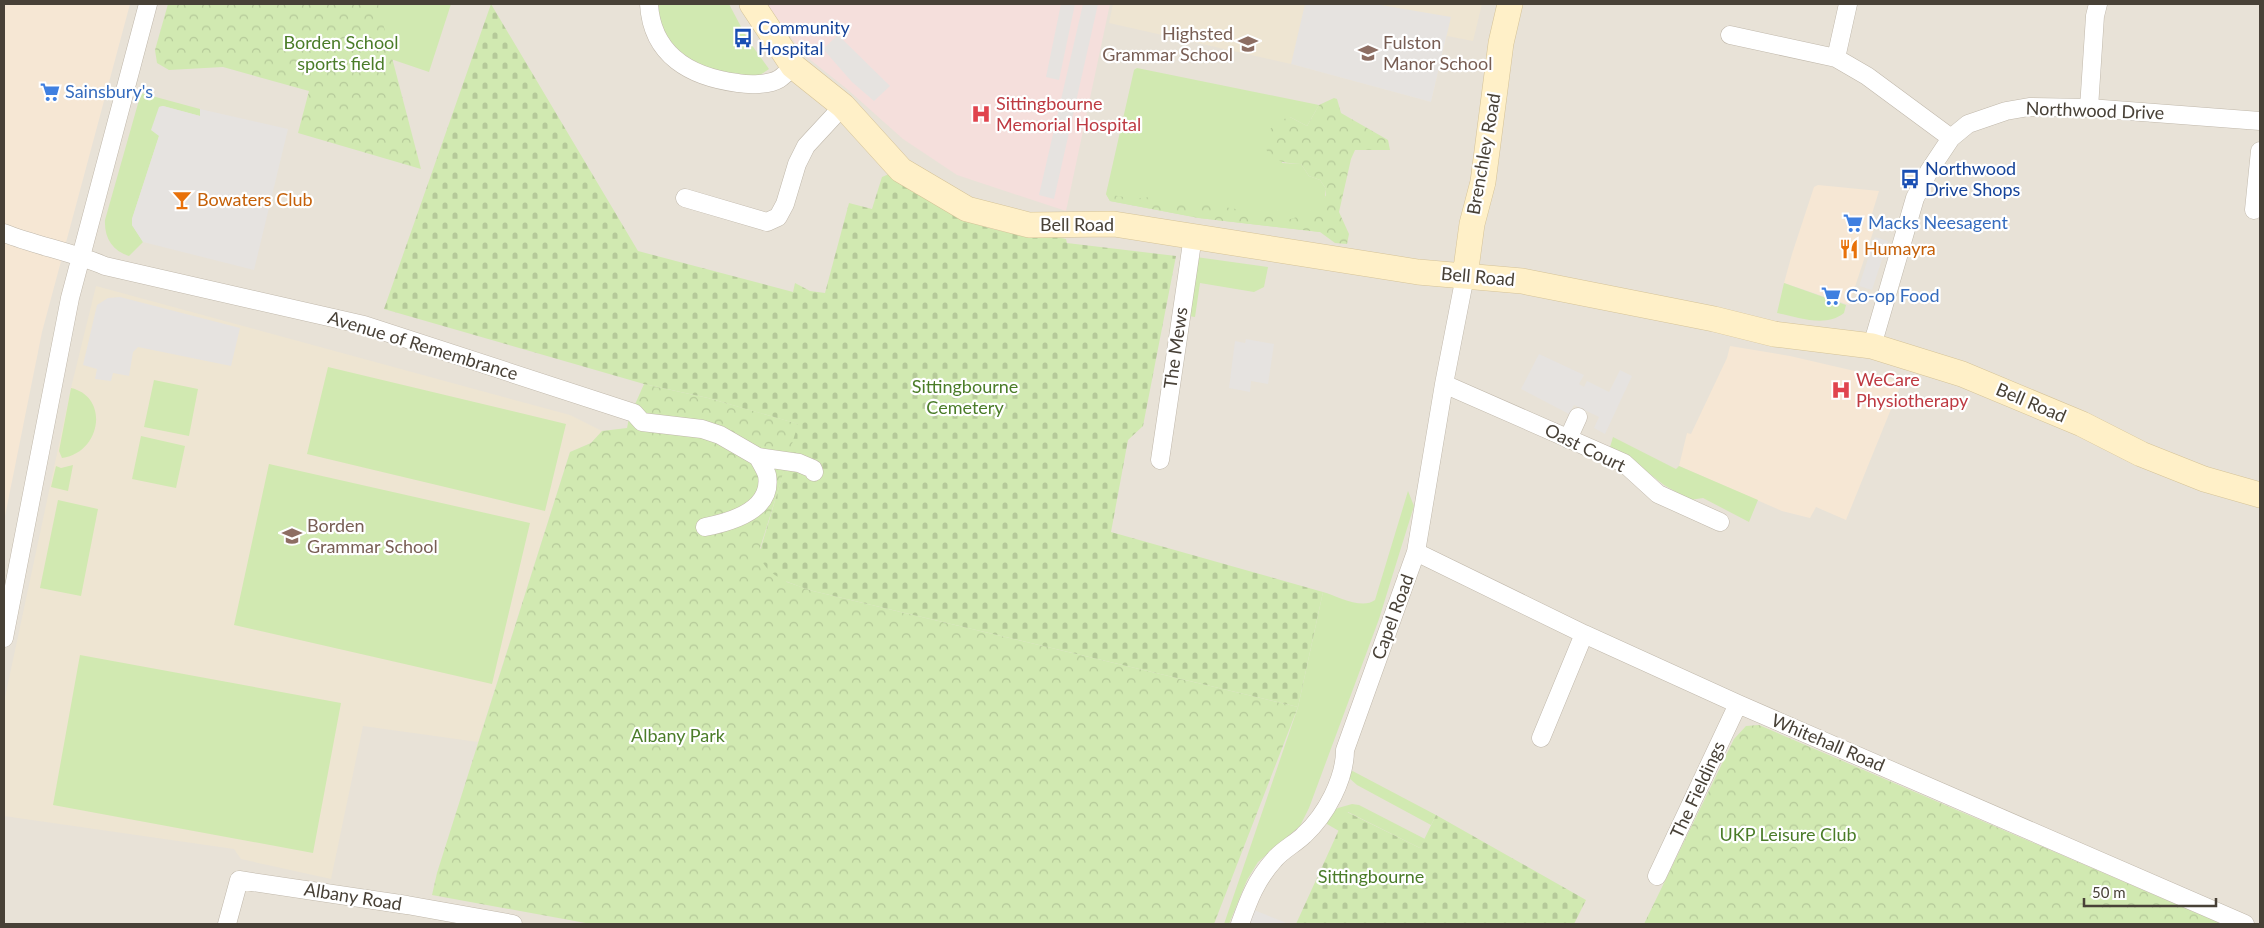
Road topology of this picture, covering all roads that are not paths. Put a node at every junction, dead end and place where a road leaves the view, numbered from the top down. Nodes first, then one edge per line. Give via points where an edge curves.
1 (148, 4) edge
2 (649, 4) edge
3 (752, 4) edge
4 (1510, 4) edge
5 (1848, 4) edge
6 (2098, 4) edge
7 (1730, 35) dead end
8 (1836, 58) junction
9 (793, 66) junction
10 (843, 106) junction
11 (2089, 108) junction
12 (2260, 122) edge
13 (1951, 138) junction
14 (2260, 151) edge
15 (685, 198) dead end
16 (2251, 212) edge
17 (4, 234) edge
18 (1193, 236) junction
19 (81, 256) junction
20 (1465, 276) junction
21 (1872, 346) junction
22 (1444, 384) junction
23 (1578, 417) dead end
24 (1568, 439) junction
25 (758, 457) junction
26 (1160, 460) dead end
27 (814, 472) dead end
28 (2260, 495) edge
29 (1720, 522) dead end
30 (705, 527) dead end
31 (1416, 552) junction
32 (11, 565) edge
33 (1584, 634) junction
34 (4, 638) edge
35 (1738, 704) junction
36 (1541, 738) dead end
37 (1657, 876) dead end
38 (503, 923) edge
39 (227, 924) edge
40 (1240, 924) edge
41 (2245, 924) edge

1 - 19 street
2 - 9 street via 652,24 658,36 678,64 694,72 727,82 764,83 779,79
3 - 9 street, Bell Road
4 - 20 street, Brenchley Road via 1501,42 1483,182 1472,224
5 - 8 street
6 - 11 street
7 - 8 street
8 - 13 street via 1867,76
9 - 10 street, Bell Road
10 - 15 street via 801,155 778,217 767,222
10 - 18 street, Bell Road via 901,170 967,208 1029,225 1114,224
11 - 12 street, Northwood Drive
11 - 13 street, Northwood Drive via 2029,107 2006,111 1968,124
13 - 21 street, Northwood Drive via 1915,198
14 - 16 street
17 - 19 street, Avenue of Remembrance via 33,245
18 - 20 street, Bell Road via 1418,272
18 - 26 street, The Mews
19 - 25 street, Avenue of Remembrance via 105,266 364,325 634,413 642,422 702,429 720,435
19 - 32 street
20 - 21 street, Bell Road via 1522,280 1774,334
20 - 22 street, Capel Road
21 - 28 street, Bell Road via 1962,374 2082,424 2141,454 2204,479
22 - 24 street, Oast Court
22 - 31 street, Capel Road
23 - 24 street
24 - 29 street, Oast Court via 1624,463 1658,494
25 - 27 street via 799,463
25 - 30 street via 767,475 765,495 748,514
31 - 33 street, Whitehall Road
31 - 40 street, Capel Road via 1346,750 1342,778 1305,834 1275,858 1254,886
32 - 34 street
33 - 35 street, Whitehall Road
33 - 36 street
35 - 37 street, The Fieldings
35 - 41 street, Whitehall Road
38 - 39 street, Albany Road via 239,880

